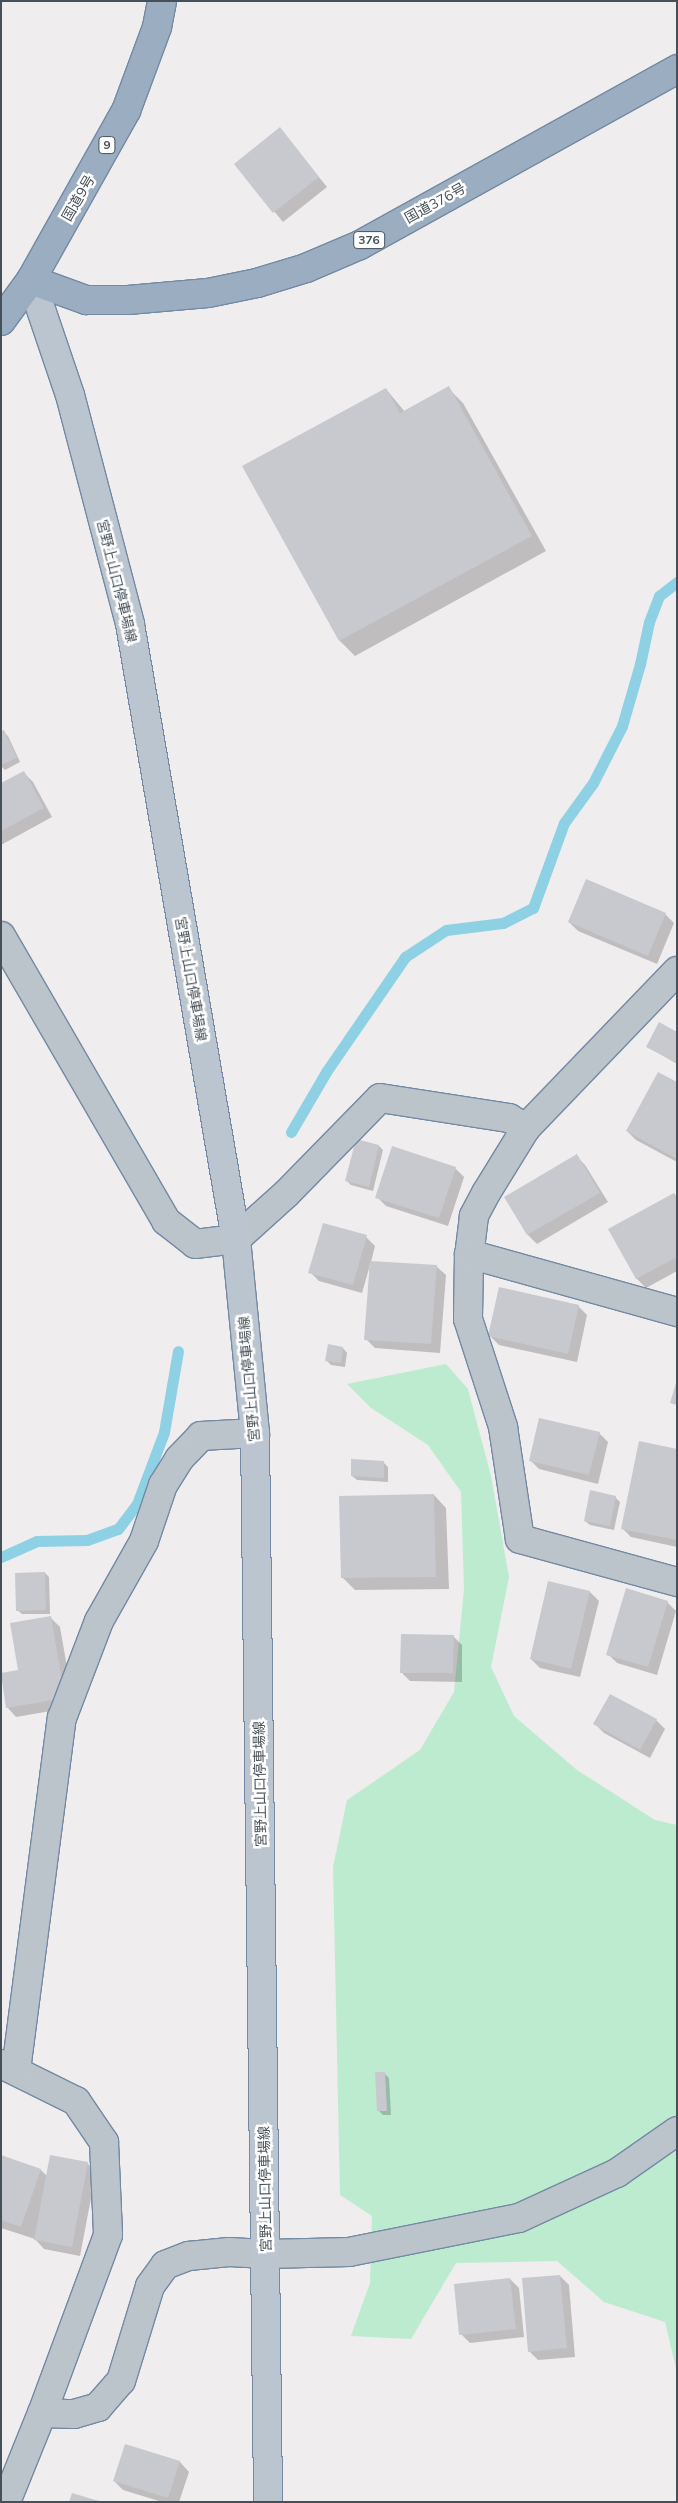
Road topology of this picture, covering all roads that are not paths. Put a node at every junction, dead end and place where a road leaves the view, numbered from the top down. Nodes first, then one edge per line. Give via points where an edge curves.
1 (162, 1) edge
2 (677, 69) edge
3 (31, 280) junction
4 (1, 301) edge
5 (1, 321) edge
6 (1, 936) edge
7 (677, 971) edge
8 (526, 1128) junction
9 (236, 1239) junction
10 (469, 1254) junction
11 (677, 1312) edge
12 (255, 1433) junction
13 (677, 1582) edge
14 (9, 2067) edge
15 (677, 2131) edge
16 (266, 2254) junction
17 (42, 2413) junction
18 (6, 2502) edge
19 (268, 2502) edge

1 - 3 highway, 国道9号 / 9 via 157,27 126,112
2 - 3 highway, 国道376号 / 376 via 360,245 306,268 208,293 128,300 86,300
3 - 4 highway, 国道9号 / 9
3 - 5 highway, 国道9号 / 9
3 - 9 main road, 宮野上山口停車場線 via 70,395 130,624
6 - 9 street via 166,1221 195,1244
7 - 8 street
8 - 9 street via 509,1118 380,1098 286,1194
8 - 10 street via 474,1216
9 - 12 main road, 宮野上山口停車場線
10 - 11 street
10 - 13 street via 468,1318 503,1427 520,1539
12 - 14 street via 201,1436 179,1459 162,1485 144,1541 99,1621 62,1718
12 - 16 main road, 宮野上山口停車場線
14 - 17 street via 76,2101 104,2142 108,2235
15 - 16 street via 617,2173 519,2218 349,2252
16 - 17 street via 229,2252 189,2256 165,2265 150,2286 121,2381 98,2407 74,2414
16 - 19 main road, 宮野上山口停車場線
17 - 18 street

